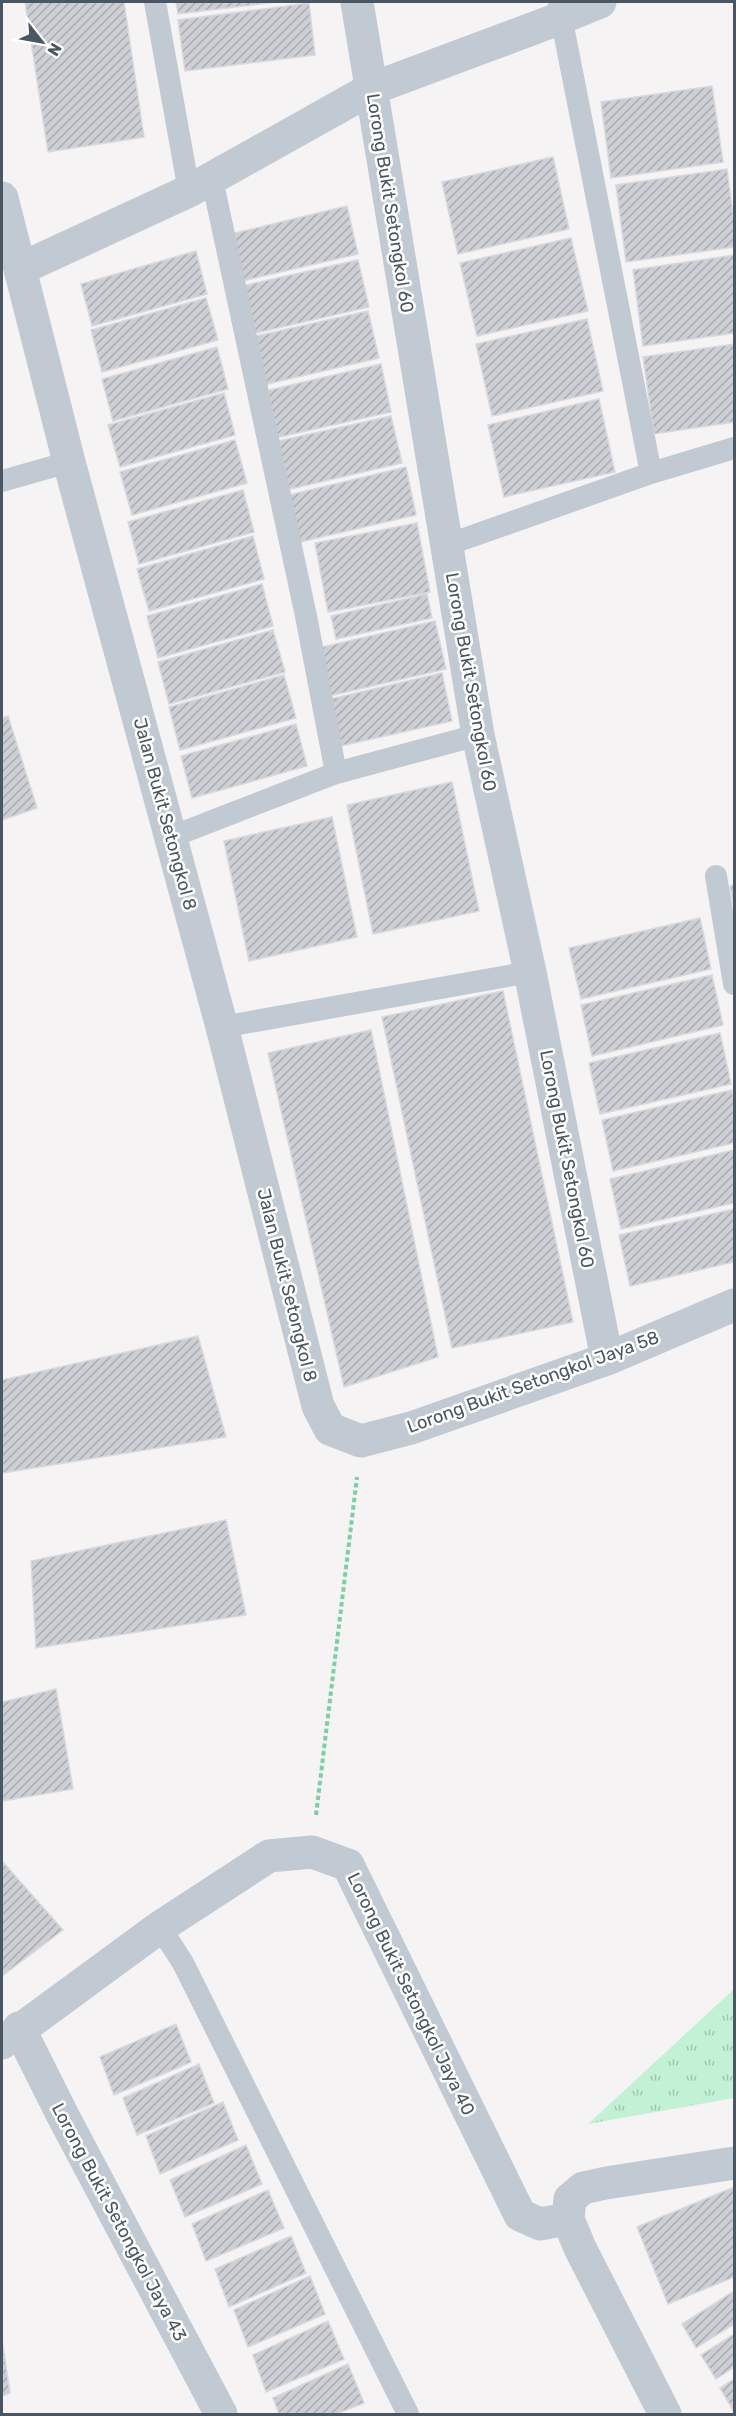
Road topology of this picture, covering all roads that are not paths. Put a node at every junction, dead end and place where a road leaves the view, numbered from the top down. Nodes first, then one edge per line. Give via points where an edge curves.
1 (155, 2) edge
2 (357, 2) edge
3 (600, 2) edge
4 (560, 10) edge
5 (371, 89) junction
6 (201, 185) junction
7 (2, 198) edge
8 (20, 269) junction
9 (735, 448) edge
10 (69, 462) junction
11 (651, 473) junction
12 (2, 481) edge
13 (447, 545) junction
14 (478, 735) junction
15 (336, 773) junction
16 (171, 837) junction
17 (716, 876) dead end
18 (530, 972) junction
19 (735, 984) edge
20 (222, 1027) junction
21 (735, 1305) edge
22 (607, 1359) junction
23 (361, 1441) joint
24 (160, 1927) junction
25 (10, 2036) edge
26 (735, 2163) edge
27 (568, 2219) junction
28 (221, 2415) edge
29 (408, 2415) edge
30 (665, 2415) edge

1 - 6 lane
2 - 5 street, Lorong Bukit Setongkol 60
3 - 4 street
4 - 5 street
4 - 11 lane
5 - 6 street
5 - 13 street, Lorong Bukit Setongkol 60
6 - 8 street
6 - 15 lane via 306,616
7 - 8 street, Jalan Bukit Setongkol 8
8 - 10 street, Jalan Bukit Setongkol 8
9 - 11 lane
10 - 12 lane
10 - 16 street, Jalan Bukit Setongkol 8
11 - 13 lane
13 - 14 street, Lorong Bukit Setongkol 60
14 - 15 lane
14 - 18 street, Lorong Bukit Setongkol 60
15 - 16 lane
16 - 20 street, Jalan Bukit Setongkol 8
17 - 19 lane
18 - 20 lane
18 - 22 street, Lorong Bukit Setongkol 60
20 - 23 street, Jalan Bukit Setongkol 8 via 318,1406 330,1429
21 - 22 street, Lorong Bukit Setongkol Jaya 58
22 - 23 street, Lorong Bukit Setongkol Jaya 58 via 411,1428
24 - 25 street, Lorong Bukit Setongkol Jaya 40
24 - 27 street, Lorong Bukit Setongkol Jaya 40 via 269,1856 312,1852 348,1865 520,2215 540,2224
24 - 29 lane via 183,1963
25 - 28 street, Lorong Bukit Setongkol Jaya 43 via 68,2126
26 - 27 street via 583,2188 570,2199
27 - 30 street

